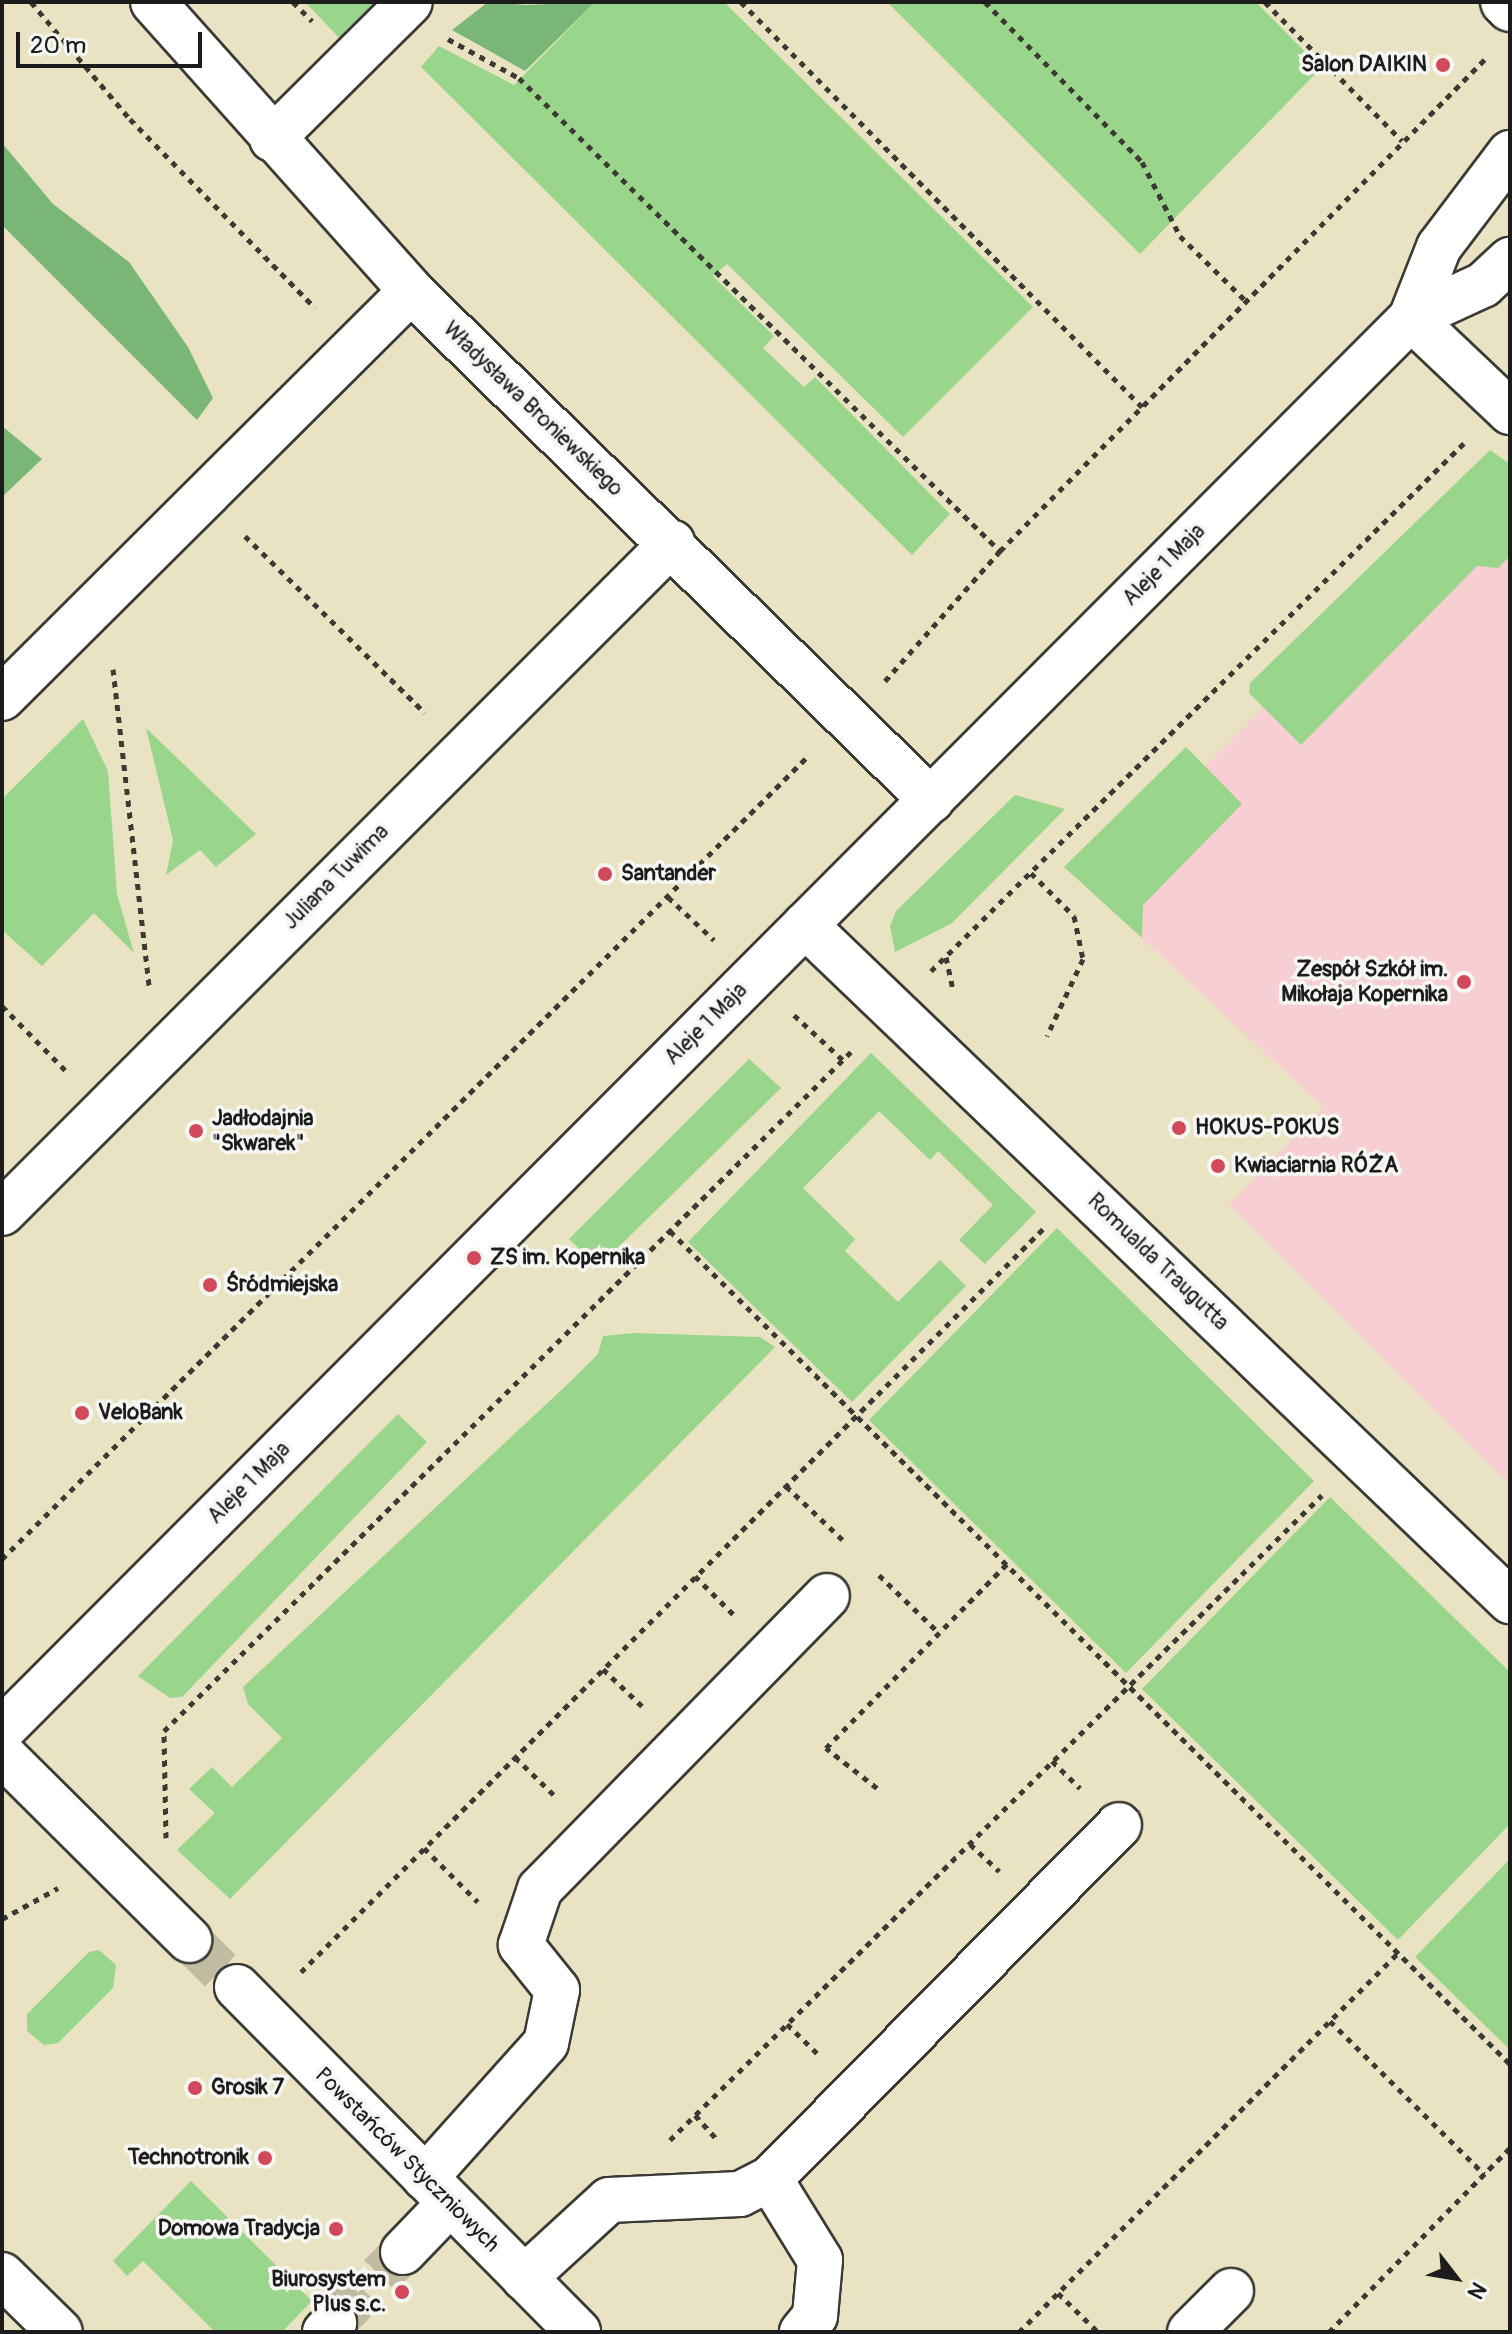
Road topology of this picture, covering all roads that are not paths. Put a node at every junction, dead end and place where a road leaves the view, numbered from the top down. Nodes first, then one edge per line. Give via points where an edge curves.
1 (153, 2) edge
2 (410, 2) edge
3 (1503, 2) edge
4 (1505, 28) edge
5 (272, 139) junction
6 (1510, 153) edge
7 (1510, 260) edge
8 (411, 291) junction
9 (1411, 318) junction
10 (1506, 408) edge
11 (672, 543) junction
12 (2, 698) edge
13 (931, 800) junction
14 (805, 925) junction
15 (2, 1213) edge
16 (827, 1596) dead end
17 (1510, 1601) edge
18 (2, 1730) edge
19 (2, 1754) edge
20 (1119, 1825) dead end
21 (189, 1940) tunnel mouth
22 (249, 2000) tunnel mouth
23 (770, 2179) junction
24 (437, 2191) junction
25 (403, 2252) tunnel mouth
26 (2, 2275) edge
27 (524, 2278) junction
28 (1231, 2291) dead end
29 (60, 2332) edge
30 (578, 2332) edge
31 (802, 2332) edge
32 (1190, 2332) edge

1 - 5 street, Władysława Broniewskiego
2 - 5 street
3 - 4 street
5 - 8 street, Władysława Broniewskiego
6 - 9 street, Aleje 1 Maja via 1439,247
7 - 9 street, Aleje 1 Maja via 1483,285
8 - 11 street, Władysława Broniewskiego
8 - 12 street
9 - 10 street
9 - 13 street, Aleje 1 Maja
11 - 13 street, Władysława Broniewskiego
11 - 15 street, Juliana Tuwima
13 - 14 street, Aleje 1 Maja
14 - 17 street, Romualda Traugutta
14 - 18 street, Aleje 1 Maja
16 - 24 street via 540,1889 521,1945 557,1990 546,2043
19 - 21 street
20 - 23 street
22 - 24 street, Powstańców Styczniowych
23 - 27 street via 740,2194 609,2200
23 - 31 street via 820,2260 815,2316
24 - 25 street
24 - 27 street, Powstańców Styczniowych
26 - 29 street
27 - 30 street, Powstańców Styczniowych
28 - 32 street

